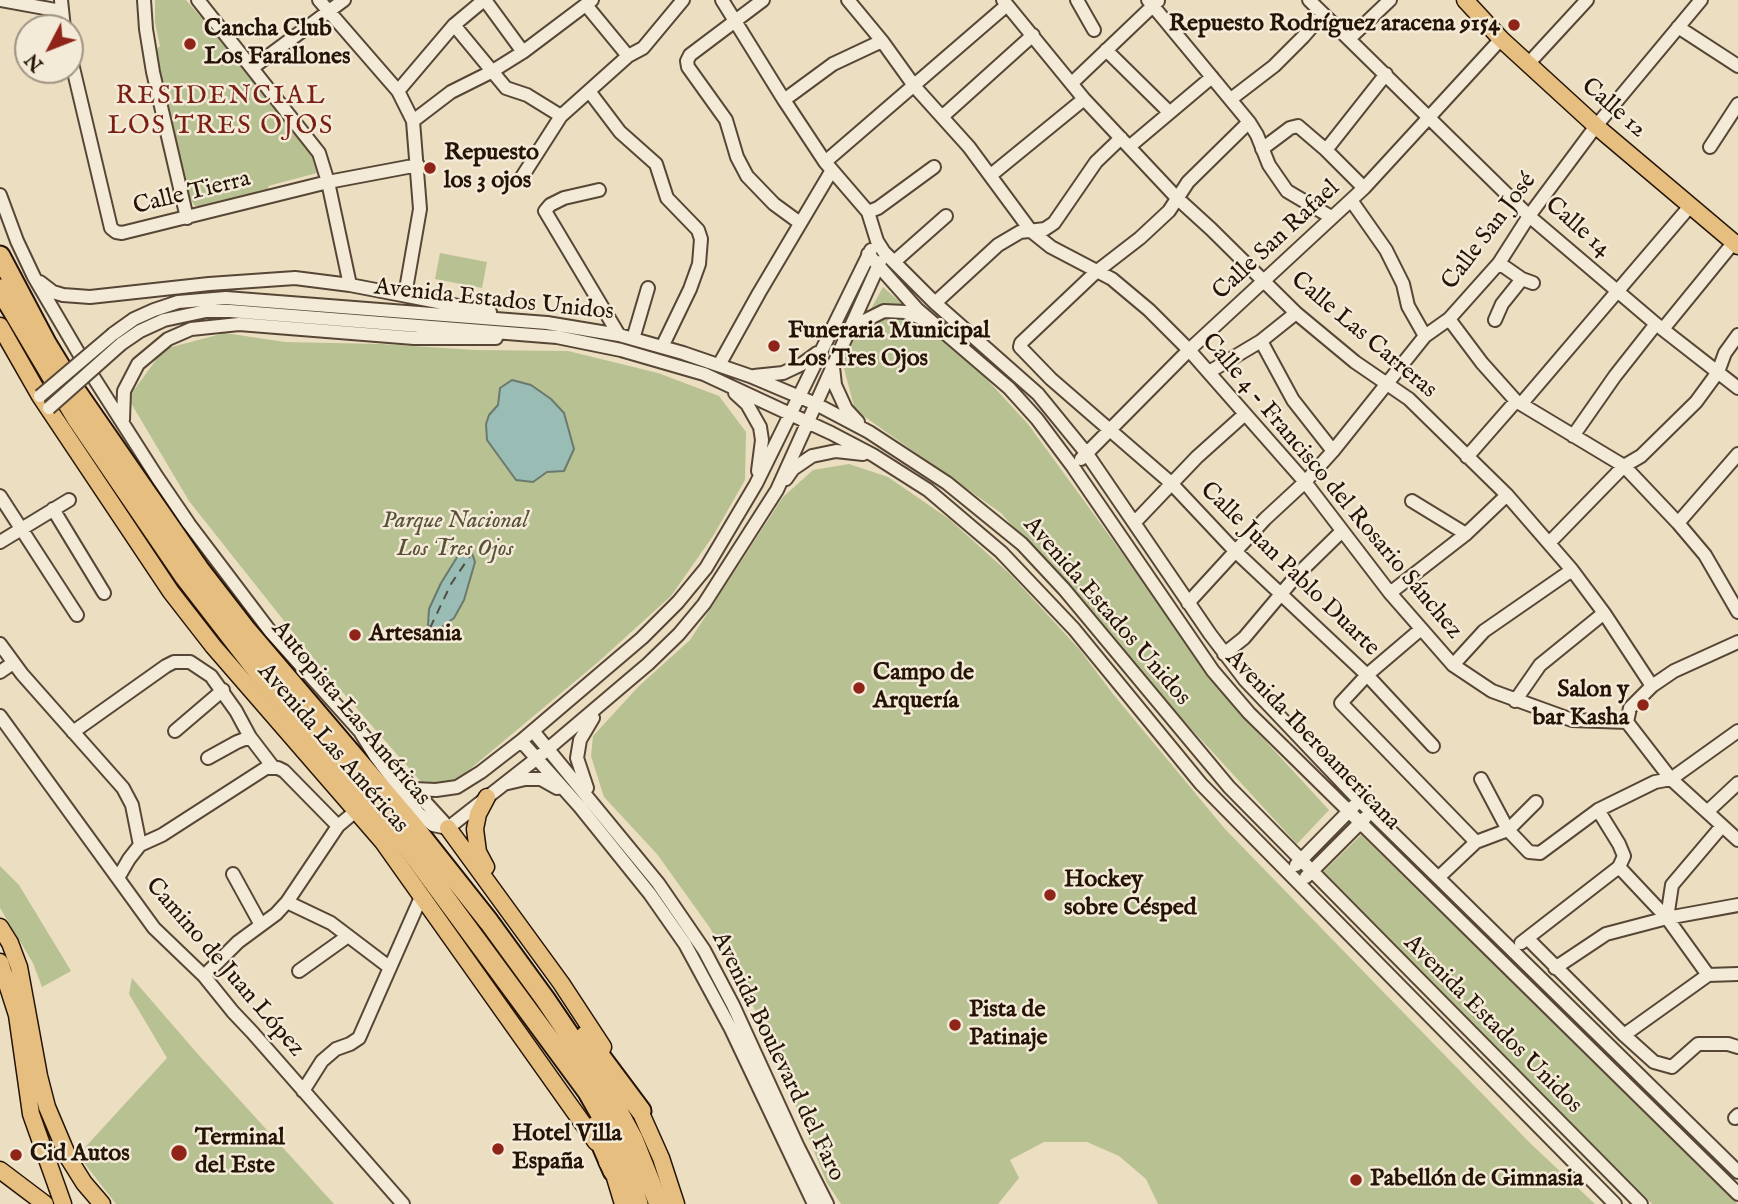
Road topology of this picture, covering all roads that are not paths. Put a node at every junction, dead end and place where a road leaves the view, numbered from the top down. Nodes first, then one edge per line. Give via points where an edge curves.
1 (1, 0) edge
2 (144, 0) edge
3 (198, 0) edge
4 (319, 0) edge
5 (344, 0) edge
6 (485, 0) edge
7 (683, 0) edge
8 (722, 0) edge
9 (763, 0) edge
10 (1077, 0) edge
11 (1309, 0) edge
12 (1390, 0) edge
13 (1465, 0) edge
14 (1587, 0) edge
15 (1700, 0) edge
16 (589, 2) edge
17 (853, 2) edge
18 (1153, 2) edge
19 (1005, 3) edge
20 (61, 6) edge
21 (329, 12) junction
22 (1322, 14) junction
23 (736, 20) junction
24 (454, 26) junction
25 (1678, 27) junction
26 (1094, 30) dead end
27 (1033, 35) junction
28 (1350, 38) junction
29 (1501, 39) junction
30 (882, 41) junction
31 (1106, 50) junction
32 (523, 52) junction
33 (628, 56) junction
34 (1528, 64) junction
35 (1738, 66) edge
36 (252, 68) junction
37 (491, 72) junction
38 (1385, 74) junction
39 (1212, 77) junction
40 (1072, 83) junction
41 (77, 84) edge
42 (915, 87) junction
43 (398, 91) junction
44 (589, 91) junction
45 (1084, 99) junction
46 (1231, 99) junction
47 (784, 100) junction
48 (1738, 104) edge
49 (1169, 112) junction
50 (561, 116) junction
51 (943, 116) junction
52 (1430, 117) junction
53 (413, 121) junction
54 (1249, 122) junction
55 (1596, 126) junction
56 (1125, 143) junction
57 (1710, 146) dead end
58 (1262, 149) junction
59 (1326, 150) junction
60 (418, 165) junction
61 (829, 166) junction
62 (934, 167) dead end
63 (991, 175) junction
64 (520, 180) dead end
65 (328, 182) junction
66 (1364, 188) junction
67 (599, 190) dead end
68 (0, 195) edge
69 (1177, 198) junction
70 (1353, 199) junction
71 (1690, 205) junction
72 (868, 212) junction
73 (946, 216) dead end
74 (1529, 216) junction
75 (1331, 217) junction
76 (187, 218) junction
77 (800, 223) junction
78 (1031, 231) junction
79 (1736, 244) edge
80 (881, 246) junction
81 (868, 254) junction
82 (0, 256) edge
83 (894, 262) junction
84 (1499, 262) junction
85 (877, 266) junction
86 (1096, 272) junction
87 (34, 277) junction
88 (1265, 280) junction
89 (350, 285) junction
90 (648, 288) dead end
91 (0, 289) edge
92 (1616, 290) junction
93 (405, 295) junction
94 (936, 303) junction
95 (352, 307) junction
96 (329, 312) junction
97 (1296, 313) junction
98 (1449, 319) junction
99 (1495, 320) dead end
100 (930, 321) junction
101 (547, 323) junction
102 (0, 326) edge
103 (1659, 327) junction
104 (849, 328) junction
105 (619, 335) junction
106 (1738, 335) edge
107 (1424, 336) junction
108 (557, 337) junction
109 (633, 339) junction
110 (1261, 341) junction
111 (662, 347) junction
112 (1189, 350) junction
113 (820, 351) junction
114 (719, 365) junction
115 (833, 365) junction
116 (1209, 372) junction
117 (1718, 372) junction
118 (750, 376) junction
119 (728, 385) junction
120 (1387, 385) junction
121 (1738, 388) edge
122 (798, 398) junction
123 (44, 402) junction
124 (1519, 402) junction
125 (816, 404) junction
126 (790, 414) junction
127 (1245, 414) junction
128 (807, 423) junction
129 (124, 424) junction
130 (1109, 431) junction
131 (869, 432) junction
132 (1573, 436) junction
133 (1333, 451) junction
134 (1087, 454) junction
135 (1738, 454) edge
136 (873, 455) junction
137 (1467, 457) junction
138 (1624, 466) junction
139 (1073, 467) junction
140 (1305, 482) junction
141 (1171, 483) junction
142 (756, 484) junction
143 (777, 490) junction
144 (1507, 495) junction
145 (0, 496) edge
146 (69, 500) dead end
147 (1412, 500) dead end
148 (53, 509) junction
149 (1135, 522) junction
150 (1678, 523) junction
151 (21, 529) junction
152 (1342, 532) junction
153 (1466, 534) junction
154 (0, 542) edge
155 (1550, 542) junction
156 (1236, 551) junction
157 (1572, 570) junction
158 (104, 593) dead end
159 (1390, 593) junction
160 (1280, 594) junction
161 (1188, 603) junction
162 (1738, 611) edge
163 (1604, 613) junction
164 (77, 615) dead end
165 (1421, 629) junction
166 (1738, 642) edge
167 (0, 644) edge
168 (1224, 654) junction
169 (13, 663) junction
170 (1454, 665) junction
171 (0, 672) edge
172 (1367, 675) junction
173 (1652, 685) junction
174 (223, 690) junction
175 (1515, 701) junction
176 (604, 702) junction
177 (0, 716) edge
178 (1627, 722) junction
179 (176, 731) dead end
180 (533, 731) junction
181 (1738, 731) edge
182 (73, 732) junction
183 (361, 733) junction
184 (250, 737) junction
185 (521, 741) junction
186 (1433, 746) dead end
187 (548, 748) junction
188 (208, 758) dead end
189 (536, 759) junction
190 (273, 767) junction
191 (1481, 779) dead end
192 (1671, 779) junction
193 (1738, 783) edge
194 (501, 785) junction
195 (413, 789) junction
196 (487, 797) junction
197 (1359, 800) junction
198 (1536, 802) dead end
199 (580, 807) junction
200 (357, 810) junction
201 (599, 810) junction
202 (1598, 810) junction
203 (1349, 811) junction
204 (1371, 812) junction
205 (1707, 812) junction
206 (1361, 822) junction
207 (338, 826) junction
208 (1722, 826) junction
209 (448, 828) junction
210 (1508, 830) junction
211 (1738, 840) edge
212 (1476, 842) junction
213 (141, 845) junction
214 (407, 846) junction
215 (1300, 861) junction
216 (1619, 867) junction
217 (1311, 872) junction
218 (233, 874) dead end
219 (1288, 874) junction
220 (1439, 877) junction
221 (118, 878) junction
222 (1299, 885) junction
223 (422, 895) junction
224 (287, 902) junction
225 (1738, 905) edge
226 (513, 916) junction
227 (1667, 918) junction
228 (261, 925) junction
229 (0, 927) edge
230 (496, 932) junction
231 (348, 936) junction
232 (1528, 939) junction
233 (1512, 949) junction
234 (0, 962) edge
235 (388, 967) junction
236 (1555, 968) junction
237 (299, 971) dead end
238 (1738, 974) edge
239 (1708, 975) junction
240 (204, 976) junction
241 (1624, 1035) junction
242 (1738, 1047) edge
243 (32, 1078) junction
244 (303, 1091) junction
245 (641, 1111) junction
246 (48, 1164) junction
247 (0, 1170) edge
248 (612, 1171) junction
249 (1738, 1172) edge
250 (23, 1188) junction
251 (1738, 1194) edge
252 (45, 1204) edge
253 (63, 1204) edge
254 (102, 1204) edge
255 (403, 1204) edge
256 (622, 1204) edge
257 (638, 1204) edge
258 (659, 1204) edge
259 (676, 1204) edge
260 (814, 1204) edge
261 (827, 1204) edge
262 (1615, 1204) edge
263 (1641, 1204) edge

1 - 20 street
2 - 76 street via 153,72
3 - 36 street
4 - 21 street
5 - 21 street
6 - 24 street
6 - 32 street
7 - 33 street via 643,48
8 - 23 street
9 - 23 street
10 - 26 street
11 - 22 street, Calle 14
12 - 28 street
13 - 29 main road, Calle 12
14 - 34 street
15 - 25 street, Calle San José
16 - 32 street
16 - 33 street
17 - 30 street, Calle 4 - Francisco del Rosario Sánchez
18 - 31 street
18 - 39 street
19 - 27 street, Calle Las Carreras
19 - 42 street
21 - 36 street
21 - 43 street
22 - 28 street, Calle 14
22 - 46 street via 1274,66
23 - 47 street
23 - 77 street via 690,55 688,68 726,120 747,176
24 - 37 street
24 - 43 street
25 - 35 street
25 - 55 street, Calle San José
27 - 40 street, Calle Las Carreras
27 - 51 street
28 - 38 street, Calle 14
29 - 34 main road, Calle 12
29 - 52 street, Calle San Rafael
30 - 42 street, Calle 4 - Francisco del Rosario Sánchez
30 - 47 street via 833,64
31 - 40 street
31 - 49 street
32 - 37 street
33 - 44 street
34 - 55 main road, Calle 12
36 - 65 street via 319,153
37 - 50 street via 506,88
37 - 53 street via 452,92
38 - 52 street, Calle 14
38 - 59 street
39 - 46 street
39 - 49 street
40 - 45 street, Calle Las Carreras
41 - 76 street, Calle Tierra via 111,228 122,233
42 - 51 street, Calle 4 - Francisco del Rosario Sánchez
42 - 61 street
43 - 53 street
44 - 50 street
44 - 111 street via 620,132 656,164 667,198 701,239 690,289
45 - 56 street, Calle Las Carreras
45 - 63 street
46 - 54 street
47 - 61 street
48 - 57 street
49 - 56 street
50 - 64 street
51 - 63 street, Calle 4 - Francisco del Rosario Sánchez
52 - 66 street, Calle San Rafael
52 - 74 street, Calle 14
53 - 60 street
54 - 58 street
54 - 69 street
55 - 71 main road, Calle 12
55 - 74 street, Calle San José
56 - 69 street, Calle Las Carreras
56 - 78 street via 1096,162 1054,223
58 - 59 street via 1298,126
58 - 75 street via 1287,191
59 - 66 street
60 - 65 street, Calle Tierra
60 - 93 street via 420,209
61 - 72 street
61 - 77 street
62 - 72 street
63 - 78 street, Calle 4 - Francisco del Rosario Sánchez
65 - 76 street, Calle Tierra
65 - 89 street
66 - 70 street, Calle San Rafael
67 - 105 street via 564,198 545,211
68 - 87 street, Avenida Las Américas
69 - 86 street via 1140,238
69 - 88 street, Calle Las Carreras
70 - 75 street, Calle San Rafael
70 - 107 street via 1387,250
71 - 79 main road, Calle 12
71 - 92 street
72 - 80 street
73 - 83 street
74 - 84 street, Calle San José
74 - 92 street, Calle 14
75 - 88 street, Calle San Rafael
77 - 114 street
78 - 86 street, Calle 4 - Francisco del Rosario Sánchez
78 - 94 street via 998,245
79 - 103 street
80 - 81 street
80 - 83 street, Avenida Iberoamericana
80 - 85 street
81 - 85 street, Avenida Iberoamericana
81 - 113 street
82 - 230 highway, Autopista Las Américas via 71,384 199,569
83 - 94 street, Avenida Iberoamericana
84 - 98 street, Calle San José
84 - 99 street via 1528,281 1502,303
85 - 100 street, Avenida Iberoamericana
85 - 104 street
86 - 112 street, Calle 4 - Francisco del Rosario Sánchez via 1112,279 1149,310
86 - 130 street, Calle Juan Pablo Duarte via 1020,347
87 - 89 street via 53,292 74,297 280,278
87 - 129 street, Avenida Las Américas
88 - 97 street, Calle Las Carreras
88 - 112 street, Calle San Rafael
89 - 93 street
90 - 109 street
91 - 214 highway, Autopista Las Américas via 77,419 184,576 259,673
92 - 103 street, Calle 14
92 - 124 street
93 - 95 street
93 - 101 street
94 - 134 street, Avenida Iberoamericana via 1038,394
95 - 96 street, Avenida Estados Unidos
95 - 101 street, Avenida Estados Unidos
96 - 108 street, Avenida Estados Unidos
96 - 123 street, Avenida Estados Unidos, bridge via 226,298 177,302 134,319
97 - 110 street
97 - 120 street, Calle Las Carreras
98 - 107 street, Calle San José
98 - 124 street
100 - 104 street via 884,311
100 - 139 street, Avenida Iberoamericana via 1009,388
101 - 105 street, Avenida Estados Unidos
102 - 123 main road, Avenida Las Américas
103 - 117 street, Calle 14
103 - 132 street via 1615,376
104 - 115 street
105 - 109 street, Avenida Estados Unidos
106 - 117 street
107 - 120 street, Calle San José
108 - 119 street, Avenida Estados Unidos via 654,359
108 - 129 street via 414,338 239,324 199,328 168,339 138,364 124,391
109 - 111 street, Avenida Estados Unidos
110 - 116 street
110 - 133 street via 1293,400
111 - 114 street, Avenida Estados Unidos
112 - 116 street, Calle 4 - Francisco del Rosario Sánchez
112 - 130 street, Calle San Rafael
113 - 118 street via 783,373
113 - 122 street
114 - 118 street, Avenida Estados Unidos
115 - 125 street
115 - 131 street via 835,385 846,409
116 - 127 street, Calle 4 - Francisco del Rosario Sánchez
117 - 121 street, Calle 14
117 - 138 street via 1658,440
118 - 122 street, Avenida Estados Unidos
119 - 126 street, Avenida Estados Unidos
119 - 142 street via 747,404 760,427
120 - 133 street, Calle San José
120 - 137 street, Calle Las Carreras via 1409,399
122 - 125 street, Avenida Estados Unidos
122 - 126 street
123 - 200 main road, Avenida Las Américas via 152,566 213,646
124 - 132 street
124 - 137 street
125 - 128 street
125 - 131 street, Avenida Estados Unidos
126 - 128 street, Avenida Estados Unidos
126 - 142 street
127 - 140 street, Calle 4 - Francisco del Rosario Sánchez
127 - 141 street
128 - 136 street, Avenida Estados Unidos
128 - 143 street
129 - 183 street, Avenida Las Américas via 188,524 270,631
130 - 134 street, Calle San Rafael
130 - 141 street, Calle Juan Pablo Duarte
131 - 215 street, Avenida Estados Unidos via 947,482 1022,544 1229,787
132 - 138 street
133 - 140 street, Calle San José
134 - 139 street, Calle San Rafael
134 - 149 street, Avenida Iberoamericana
135 - 150 street
136 - 143 street via 836,450 812,456
136 - 219 street, Avenida Estados Unidos via 928,490 1001,552 1074,629 1201,784
137 - 144 street, Calle Las Carreras
138 - 150 street
138 - 155 street
139 - 203 street, Avenida Iberoamericana via 1213,671
140 - 152 street, Calle 4 - Francisco del Rosario Sánchez
140 - 156 street, Calle San José
141 - 149 street
141 - 156 street, Calle Juan Pablo Duarte
142 - 180 street via 706,568 678,602
143 - 176 street via 704,604 679,634
144 - 153 street
144 - 155 street, Calle Las Carreras
145 - 151 street
146 - 148 street
147 - 153 street
148 - 151 street
148 - 158 street
149 - 161 street, Avenida Iberoamericana
150 - 162 street via 1705,555
151 - 154 street
151 - 164 street
152 - 159 street, Calle 4 - Francisco del Rosario Sánchez
152 - 160 street
153 - 159 street
155 - 157 street, Calle Las Carreras
156 - 160 street, Calle Juan Pablo Duarte
156 - 161 street, Calle San José
157 - 163 street, Calle Las Carreras
157 - 170 street via 1484,631
159 - 165 street, Calle 4 - Francisco del Rosario Sánchez
160 - 168 street via 1244,638
160 - 172 street, Calle Juan Pablo Duarte
161 - 168 street, Avenida Iberoamericana
163 - 173 street, Calle Las Carreras
163 - 175 street via 1540,665
165 - 170 street, Calle 4 - Francisco del Rosario Sánchez
165 - 172 street
166 - 173 street
167 - 169 street
168 - 197 street, Avenida Iberoamericana
169 - 171 street
169 - 182 street
170 - 175 street, Calle 4 - Francisco del Rosario Sánchez
172 - 186 street, Calle Juan Pablo Duarte
172 - 212 street via 1342,705
173 - 178 street via 1630,708
174 - 179 street
174 - 182 street via 196,664 182,661 166,666
174 - 184 street
175 - 178 street, Calle 4 - Francisco del Rosario Sánchez via 1572,720
176 - 187 street
176 - 201 street via 583,731 577,758
177 - 221 street, Camino de Juan López
178 - 192 street
180 - 185 street
180 - 187 street, Avenida Boulevard del Faro
181 - 192 street
182 - 213 street via 129,797
183 - 195 street
183 - 209 street via 419,814 433,825
184 - 188 street
184 - 190 street
185 - 189 street, Avenida Boulevard del Faro
185 - 195 street via 457,787
187 - 189 street
187 - 201 street, Avenida Boulevard del Faro
189 - 194 street
189 - 199 street, Avenida Boulevard del Faro
190 - 207 street via 284,771
190 - 213 street
191 - 210 street
192 - 202 street
192 - 205 street
193 - 205 street
194 - 196 street
194 - 199 street via 541,779
195 - 209 street
196 - 209 street
196 - 226 main road via 475,829 478,852
197 - 203 street
197 - 204 street, Avenida Iberoamericana
198 - 210 street
199 - 260 street, Avenida Boulevard del Faro via 650,894 702,973
200 - 207 street
200 - 223 main road, Avenida Las Américas
201 - 261 street, Avenida Boulevard del Faro via 673,903 710,962
202 - 210 street via 1540,853 1529,852
202 - 216 street via 1624,856
203 - 206 street, Avenida Iberoamericana
203 - 215 street
204 - 206 street
204 - 220 street, Avenida Iberoamericana
205 - 208 street
206 - 217 street
206 - 251 street, Avenida Iberoamericana
207 - 224 street
208 - 211 street
208 - 227 street via 1672,885
209 - 226 main road, Avenida Las Américas
210 - 212 street
212 - 220 street
213 - 221 street
214 - 248 highway via 459,931 588,1116
214 - 257 highway, Autopista Las Américas via 588,1092 619,1147
215 - 217 street, Avenida Estados Unidos
215 - 219 street
216 - 227 street
216 - 232 street
217 - 222 street
217 - 263 street, Avenida Estados Unidos
218 - 228 street
219 - 222 street, Avenida Estados Unidos
220 - 233 street, Avenida Iberoamericana
221 - 240 street, Camino de Juan López via 154,928
222 - 262 street, Avenida Estados Unidos
223 - 235 street
223 - 248 main road, Avenida Las Américas via 579,1116
224 - 228 street
224 - 231 street
225 - 227 street
226 - 245 main road, Avenida Las Américas via 621,1074
227 - 236 street via 1606,934
227 - 239 street
228 - 240 street
229 - 243 main road via 19,967
230 - 245 highway
230 - 258 highway, Autopista Las Américas via 606,1089 633,1139
231 - 235 street
231 - 237 street
232 - 233 street
232 - 236 street
233 - 249 street, Avenida Iberoamericana
234 - 243 main road
235 - 244 street via 359,1038 322,1061
236 - 241 street
238 - 239 street
239 - 241 street
240 - 244 street, Camino de Juan López
241 - 242 street via 1654,1062 1669,1068 1698,1044
243 - 246 main road via 31,1114
243 - 254 main road via 69,1159
244 - 255 street, Camino de Juan López
245 - 259 main road, Avenida Las Américas
246 - 250 main road via 42,1183
246 - 253 main road
247 - 250 main road
248 - 256 main road, Avenida Las Américas
250 - 252 main road

